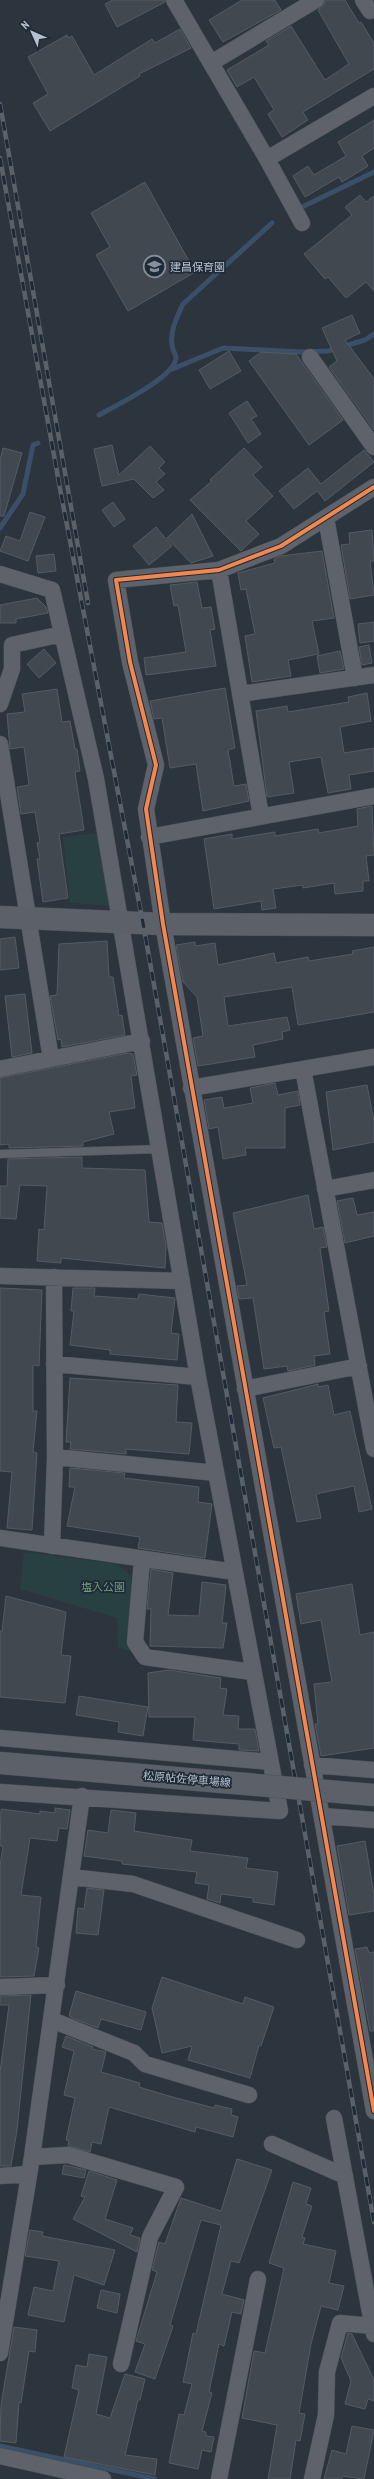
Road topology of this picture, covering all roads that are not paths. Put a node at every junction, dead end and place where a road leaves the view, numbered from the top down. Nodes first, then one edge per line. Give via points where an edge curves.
1 (174, 0) edge
2 (316, 0) edge
3 (211, 63) junction
4 (374, 96) edge
5 (267, 159) junction
6 (302, 224) dead end
7 (310, 357) dead end
8 (374, 447) edge
9 (374, 487) edge
10 (326, 518) junction
11 (219, 570) junction
12 (0, 574) edge
13 (62, 634) junction
14 (6, 650) edge
15 (374, 675) edge
16 (355, 678) junction
17 (240, 694) junction
18 (0, 704) edge
19 (0, 744) edge
20 (374, 796) edge
21 (261, 816) junction
22 (149, 837) junction
23 (0, 917) edge
24 (26, 918) junction
25 (120, 921) junction
26 (163, 924) junction
27 (374, 925) edge
28 (142, 1041) junction
29 (374, 1057) edge
30 (51, 1059) junction
31 (0, 1069) edge
32 (303, 1069) junction
33 (191, 1088) junction
34 (160, 1149) junction
35 (0, 1154) edge
36 (374, 1180) edge
37 (325, 1189) junction
38 (0, 1276) edge
39 (54, 1277) junction
40 (182, 1281) junction
41 (54, 1364) junction
42 (359, 1366) junction
43 (198, 1378) junction
44 (245, 1388) junction
45 (374, 1448) edge
46 (55, 1457) junction
47 (216, 1473) junction
48 (0, 1538) edge
49 (52, 1546) junction
50 (142, 1560) junction
51 (235, 1572) junction
52 (252, 1672) junction
53 (0, 1738) edge
54 (270, 1762) junction
55 (0, 1763) edge
56 (312, 1765) junction
57 (374, 1770) edge
58 (0, 1792) edge
59 (374, 1795) edge
60 (82, 1796) junction
61 (323, 1816) junction
62 (374, 1820) edge
63 (71, 1877) junction
64 (297, 1940) dead end
65 (57, 1985) junction
66 (0, 1987) edge
67 (52, 2020) junction
68 (249, 2096) dead end
69 (374, 2107) edge
70 (334, 2118) dead end
71 (272, 2144) dead end
72 (32, 2157) junction
73 (28, 2174) junction
74 (0, 2176) edge
75 (345, 2176) junction
76 (258, 2280) dead end
77 (373, 2330) edge
78 (0, 2353) edge
79 (121, 2364) dead end
80 (0, 2456) edge
81 (103, 2479) edge
82 (219, 2479) edge
83 (312, 2479) edge

1 - 3 street
2 - 3 street
3 - 5 street
4 - 5 street
5 - 6 street
7 - 8 street
9 - 10 street
10 - 11 street via 281,546
10 - 16 street
11 - 17 street
11 - 22 street via 116,580 130,662 156,765 146,809
12 - 13 street via 52,590
13 - 14 street
13 - 25 street via 96,779
14 - 18 street via 12,669
15 - 16 street
16 - 17 street
17 - 21 street
19 - 24 street
20 - 21 street
21 - 22 street
22 - 26 street
23 - 24 street
24 - 25 street
24 - 30 street
25 - 26 street
25 - 28 street
26 - 27 street
26 - 33 street
28 - 30 street
28 - 34 street
29 - 32 street
30 - 31 street
32 - 33 street
32 - 37 street
33 - 44 street
34 - 35 lane
34 - 40 street
36 - 37 street
37 - 42 street
38 - 39 street
39 - 40 street
39 - 41 street
40 - 43 street
41 - 43 street
41 - 46 street
42 - 44 street
42 - 45 street
43 - 47 street
44 - 56 street
46 - 47 street
46 - 49 street
47 - 51 street
48 - 49 street
49 - 50 street
50 - 51 street
50 - 52 street via 134,1642 145,1656
51 - 52 street
52 - 54 street
53 - 54 street
54 - 60 street via 280,1811
55 - 59 street, 松原帖佐停車場線, bridge
56 - 57 street
56 - 61 street
58 - 60 street
60 - 63 street
61 - 62 street
61 - 69 street
63 - 64 street via 133,1884
63 - 65 street
65 - 66 street
65 - 67 street
67 - 68 street via 134,2053 145,2064
67 - 72 street
70 - 75 street
71 - 75 street
72 - 73 street
72 - 79 street via 68,2156 176,2187 150,2237
73 - 74 street
73 - 78 street
75 - 77 street
76 - 82 street
77 - 83 street via 340,2323 327,2372 326,2415
80 - 81 street

